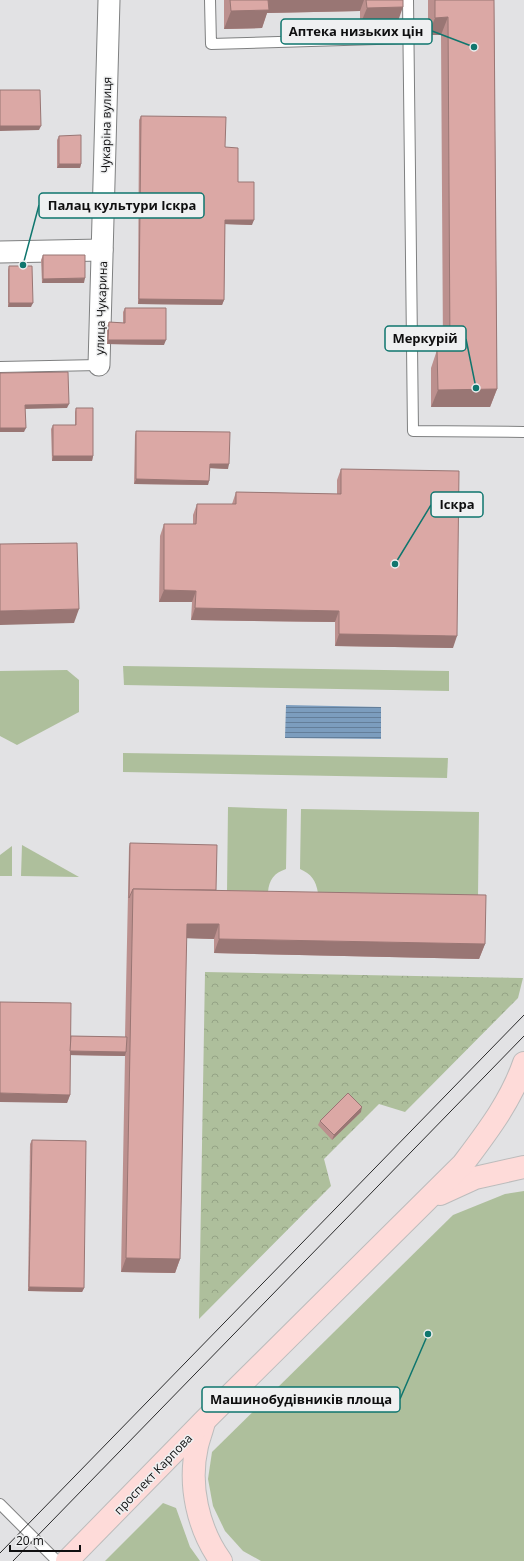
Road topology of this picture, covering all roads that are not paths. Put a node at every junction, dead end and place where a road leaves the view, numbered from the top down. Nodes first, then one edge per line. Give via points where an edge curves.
1 (109, 0) edge
2 (210, 0) edge
3 (408, 0) edge
4 (409, 38) junction
5 (102, 250) junction
6 (0, 252) edge
7 (99, 366) joint
8 (0, 367) edge
9 (524, 432) edge
10 (524, 1063) edge
11 (524, 1167) edge
12 (426, 1200) junction
13 (204, 1421) junction
14 (0, 1504) edge
15 (56, 1561) edge
16 (67, 1561) edge
17 (221, 1561) edge

1 - 5 street, Чукаріна вулиця
2 - 4 lane via 211,44
3 - 4 lane
4 - 9 lane via 413,431
5 - 6 street
5 - 7 street, улица Чукарина
7 - 8 lane
10 - 12 main road, проспект Карпова via 494,1123 463,1164
11 - 12 main road via 475,1178
12 - 13 main road, проспект Карпова
13 - 16 main road, проспект Карпова
13 - 17 main road via 194,1467 196,1500 202,1526
14 - 15 lane

